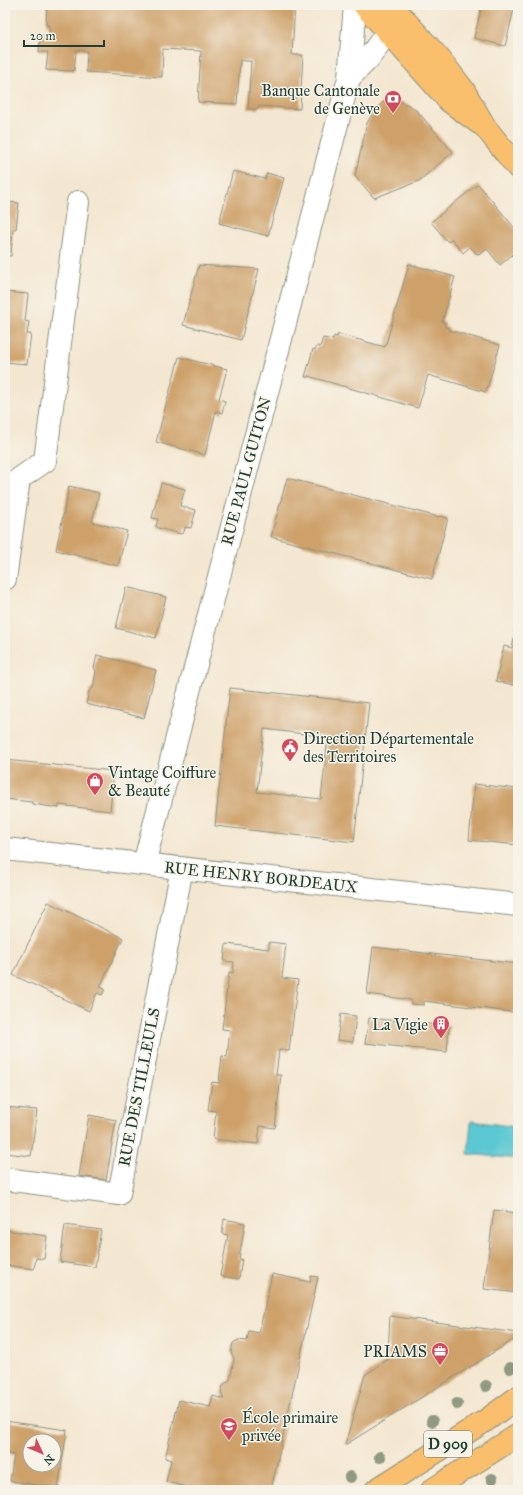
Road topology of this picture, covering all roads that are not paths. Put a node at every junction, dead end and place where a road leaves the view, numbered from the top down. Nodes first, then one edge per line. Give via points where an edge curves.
1 (355, 5) edge
2 (364, 5) edge
3 (396, 14) edge
4 (349, 78) junction
5 (518, 168) edge
6 (78, 202) dead end
7 (5, 579) edge
8 (5, 849) edge
9 (144, 864) junction
10 (182, 868) junction
11 (518, 905) edge
12 (5, 1179) edge
13 (518, 1397) edge
14 (518, 1435) edge
15 (376, 1490) edge
16 (432, 1490) edge

1 - 4 street, RUE PAUL GUITON
2 - 3 main road
3 - 4 street, RUE PAUL GUITON via 368,58
3 - 5 main road via 449,101 484,127
4 - 9 street, RUE PAUL GUITON
6 - 7 street via 45,461 19,479
8 - 9 street, RUE HENRY BORDEAUX
9 - 10 street, RUE HENRY BORDEAUX
10 - 11 street, RUE HENRY BORDEAUX
10 - 12 street, RUE DES TILLEULS via 119,1194
13 - 15 main road, D 909
14 - 16 main road, D 909

